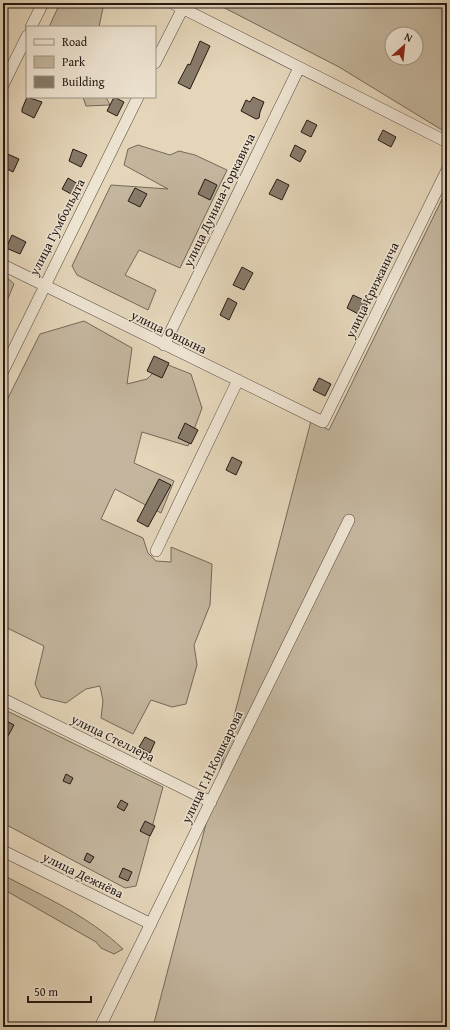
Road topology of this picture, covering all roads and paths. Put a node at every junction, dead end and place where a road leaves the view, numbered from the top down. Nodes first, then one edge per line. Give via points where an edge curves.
1 (43, 3) edge
2 (172, 3) edge
3 (183, 8) junction
4 (32, 26) edge
5 (26, 38) edge
6 (156, 62) edge
7 (299, 68) junction
8 (3, 85) edge
9 (138, 98) edge
10 (447, 142) edge
11 (447, 170) edge
12 (3, 265) edge
13 (44, 286) junction
14 (164, 345) junction
15 (3, 371) edge
16 (238, 380) junction
17 (323, 422) joint
18 (350, 520) dead end
19 (156, 550) dead end
20 (3, 699) edge
21 (211, 802) junction
22 (3, 851) edge
23 (151, 924) junction
24 (100, 1027) edge

1 - 4 street
2 - 3 street
3 - 6 street
3 - 7 street
5 - 8 street
7 - 10 street
7 - 14 street, улица Дунина-Горкавича
9 - 13 street, улица Гумбольдта
11 - 17 street, улица Крижанича
12 - 13 street, улица Овцына
13 - 14 street, улица Овцына
13 - 15 street, улица Гумбольдта
14 - 16 street, улица Овцына
16 - 17 street, улица Овцына
16 - 19 street
18 - 21 street, улица Г.Н.Кошкарова
20 - 21 street, улица Стеллера
21 - 23 street, улица Г.Н.Кошкарова
22 - 23 street, улица Дежнёва
23 - 24 street, улица Г.Н.Кошкарова

